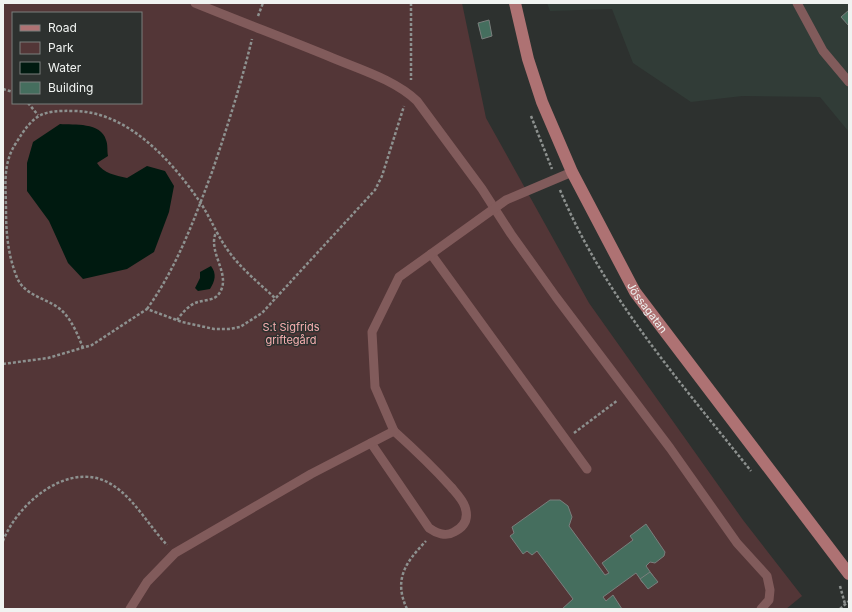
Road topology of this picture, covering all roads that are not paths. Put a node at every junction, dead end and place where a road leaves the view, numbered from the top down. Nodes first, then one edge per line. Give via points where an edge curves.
1 (195, 3) edge
2 (515, 3) edge
3 (797, 3) edge
4 (849, 82) edge
5 (572, 172) junction
6 (494, 209) junction
7 (431, 254) junction
8 (394, 431) junction
9 (371, 443) junction
10 (587, 469) dead end
11 (849, 574) edge
12 (130, 609) edge
13 (761, 609) edge

1 - 6 lane via 367,72 408,93 418,102
2 - 5 street, Jössagatan via 528,59 542,102
3 - 4 lane via 822,51
5 - 6 lane via 506,200
5 - 11 street, Jössagatan via 635,292
6 - 7 lane
6 - 13 lane via 737,543 767,576 769,600
7 - 8 lane via 399,277 372,332 375,387
7 - 10 lane
8 - 9 lane
8 - 9 lane via 432,465 460,497 465,507 466,518 463,528 451,534 435,532 429,528
9 - 12 lane via 311,474 175,554 146,582

